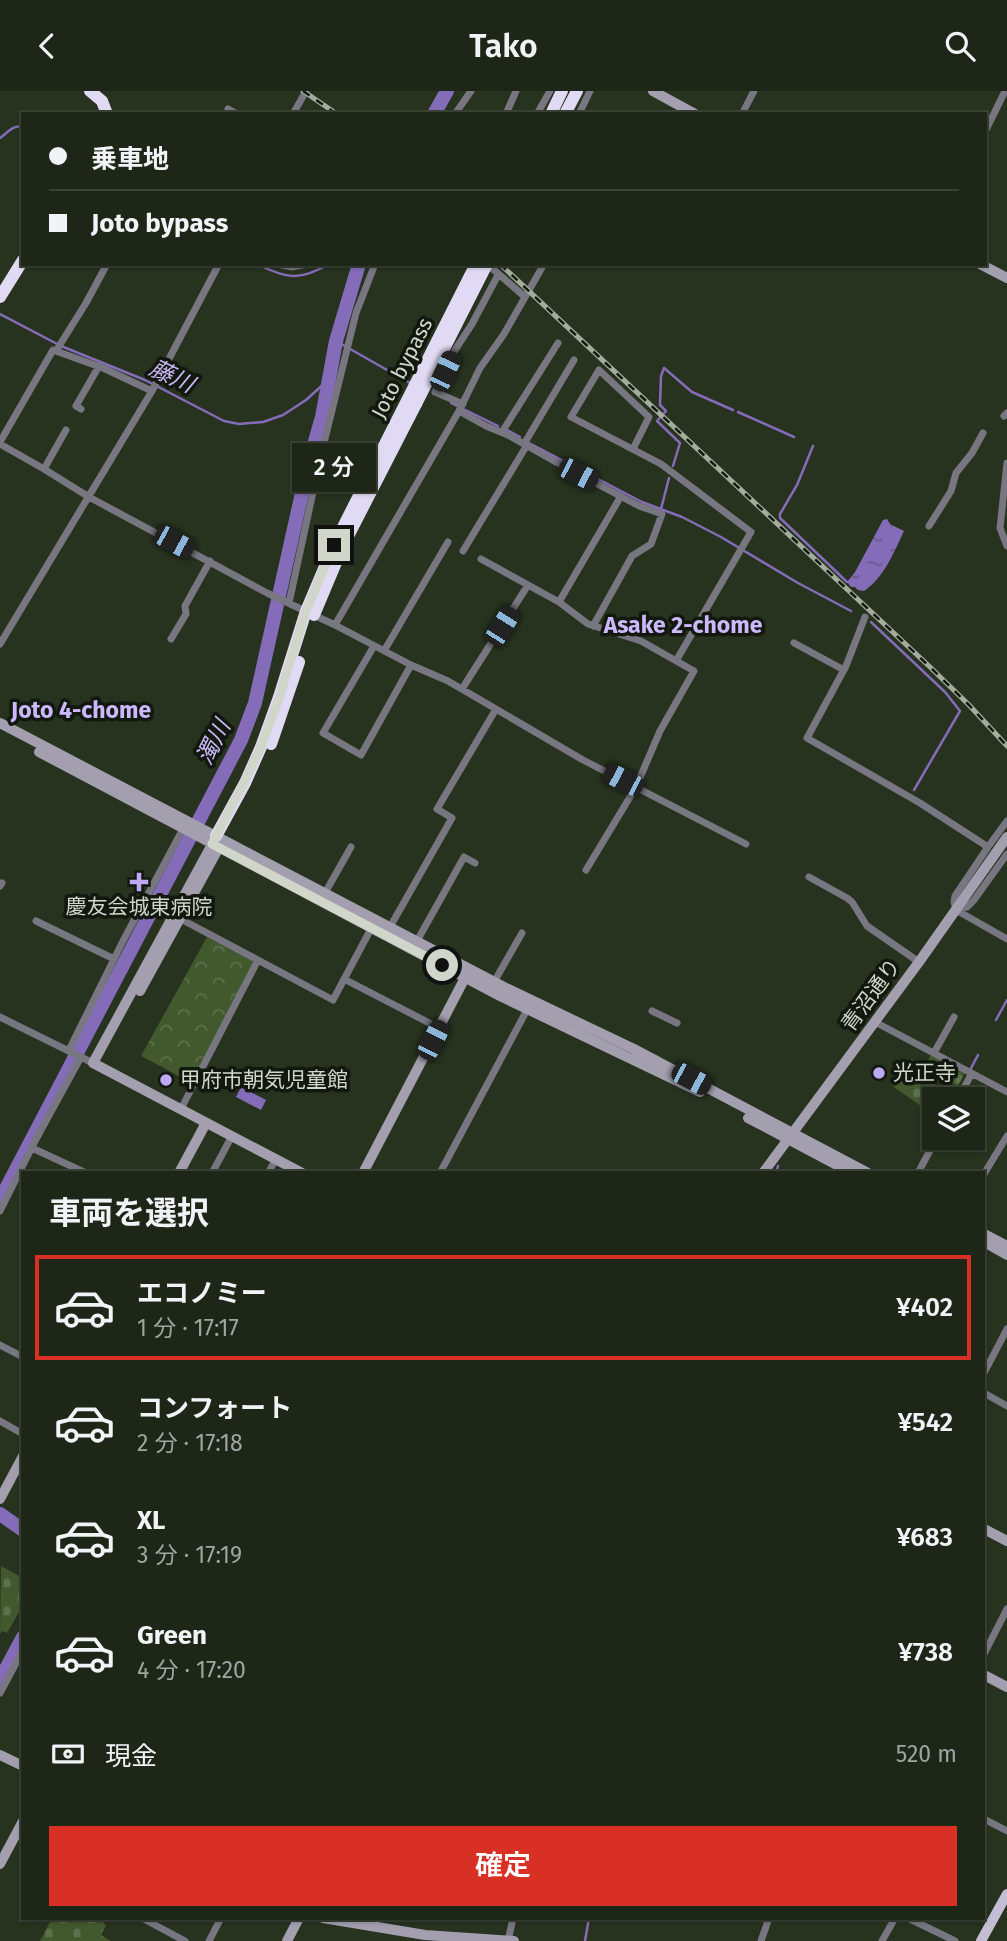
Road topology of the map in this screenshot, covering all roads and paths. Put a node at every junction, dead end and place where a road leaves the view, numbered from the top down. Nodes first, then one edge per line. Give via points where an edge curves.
1 (90, 91) edge
2 (306, 91) edge
3 (471, 91) edge
4 (516, 91) edge
5 (550, 91) edge
6 (562, 91) edge
7 (577, 91) edge
8 (590, 91) edge
9 (653, 91) edge
10 (754, 91) edge
11 (1005, 91) edge
12 (228, 109) dead end
13 (674, 109) edge
14 (106, 112) edge
15 (233, 112) edge
16 (294, 112) edge
17 (456, 112) edge
18 (507, 112) edge
19 (538, 112) edge
20 (552, 112) edge
21 (566, 112) edge
22 (580, 112) edge
23 (743, 112) edge
24 (987, 128) edge
25 (21, 263) edge
26 (106, 266) edge
27 (218, 266) edge
28 (374, 266) edge
29 (475, 266) edge
30 (486, 266) edge
31 (489, 266) edge
32 (543, 266) edge
33 (984, 266) edge
34 (498, 275) junction
35 (1007, 278) edge
36 (0, 297) edge
37 (525, 297) junction
38 (558, 343) dead end
39 (56, 350) junction
40 (574, 360) dead end
41 (99, 366) junction
42 (152, 390) junction
43 (412, 402) junction
44 (461, 408) junction
45 (82, 409) dead end
46 (66, 430) dead end
47 (502, 432) junction
48 (983, 433) dead end
49 (0, 443) edge
50 (525, 445) junction
51 (633, 449) junction
52 (1007, 463) edge
53 (44, 469) junction
54 (621, 496) junction
55 (89, 497) junction
56 (929, 526) dead end
57 (448, 542) dead end
58 (1007, 546) edge
59 (464, 551) dead end
60 (481, 559) dead end
61 (210, 561) junction
62 (528, 585) junction
63 (559, 602) junction
64 (289, 603) junction
65 (310, 613) junction
66 (864, 617) dead end
67 (335, 625) junction
68 (593, 626) junction
69 (171, 639) dead end
70 (794, 643) dead end
71 (0, 644) edge
72 (374, 646) junction
73 (384, 651) junction
74 (676, 661) junction
75 (411, 665) junction
76 (844, 670) junction
77 (462, 689) junction
78 (496, 709) junction
79 (0, 723) edge
80 (0, 730) edge
81 (636, 787) junction
82 (1007, 821) edge
83 (186, 825) junction
84 (1007, 837) edge
85 (213, 839) junction
86 (746, 844) dead end
87 (352, 847) dead end
88 (988, 847) junction
89 (1007, 854) edge
90 (475, 863) dead end
91 (586, 870) dead end
92 (809, 877) dead end
93 (325, 893) junction
94 (956, 909) junction
95 (177, 917) junction
96 (36, 921) dead end
97 (374, 924) junction
98 (390, 927) junction
99 (522, 933) dead end
100 (1007, 939) edge
101 (417, 941) junction
102 (114, 960) junction
103 (258, 960) junction
104 (919, 962) junction
105 (467, 973) junction
106 (344, 979) junction
107 (494, 982) junction
108 (530, 1005) junction
109 (652, 1011) dead end
110 (0, 1017) edge
111 (954, 1017) dead end
112 (875, 1022) junction
113 (677, 1023) dead end
114 (439, 1027) junction
115 (69, 1051) junction
116 (934, 1053) junction
117 (81, 1057) junction
118 (96, 1065) junction
119 (972, 1073) junction
120 (964, 1087) edge
121 (1007, 1092) edge
122 (181, 1109) junction
123 (206, 1123) junction
124 (232, 1136) junction
125 (790, 1136) junction
126 (1007, 1136) edge
127 (32, 1147) junction
128 (930, 1150) edge
129 (276, 1159) junction
130 (23, 1171) edge
131 (82, 1171) edge
132 (180, 1171) edge
133 (213, 1171) edge
134 (269, 1171) edge
135 (298, 1171) edge
136 (364, 1171) edge
137 (441, 1171) edge
138 (764, 1171) edge
139 (849, 1171) edge
140 (864, 1171) edge
141 (919, 1171) edge
142 (985, 1172) edge
143 (19, 1182) edge
144 (0, 1211) edge
145 (985, 1235) edge
146 (985, 1243) edge
147 (1007, 1247) edge
148 (1007, 1255) edge
149 (1007, 1329) edge
150 (0, 1345) edge
151 (21, 1356) edge
152 (985, 1371) edge
153 (985, 1394) edge
154 (1007, 1406) edge
155 (0, 1421) edge
156 (21, 1433) edge
157 (21, 1460) edge
158 (0, 1499) edge
159 (985, 1530) edge
160 (1007, 1541) edge
161 (1007, 1609) edge
162 (985, 1652) edge
163 (21, 1654) edge
164 (985, 1676) edge
165 (1007, 1687) edge
166 (0, 1693) edge
167 (0, 1755) edge
168 (21, 1765) edge
169 (985, 1820) edge
170 (21, 1825) edge
171 (1007, 1831) edge
172 (0, 1864) edge
173 (1007, 1894) edge
174 (146, 1920) edge
175 (220, 1920) edge
176 (298, 1920) edge
177 (335, 1920) edge
178 (512, 1920) edge
179 (768, 1920) edge
180 (894, 1920) edge
181 (912, 1920) edge
182 (185, 1941) edge
183 (209, 1941) edge
184 (287, 1941) edge
185 (505, 1941) edge
186 (514, 1941) edge
187 (761, 1941) edge
188 (882, 1941) edge
189 (955, 1941) edge
190 (981, 1941) edge

1 - 14 highway
2 - 16 street
3 - 17 street
4 - 18 street
5 - 19 street
6 - 20 highway
7 - 21 highway
8 - 22 street
9 - 13 street
10 - 23 street
11 - 24 street
12 - 15 street
25 - 36 highway
26 - 39 street
27 - 42 street
28 - 64 street via 356,313
29 - 43 highway, Joto bypass
30 - 43 highway, Joto bypass, bridge
31 - 34 street
32 - 37 street
33 - 35 street
34 - 37 street
34 - 44 street via 436,392
37 - 44 street via 480,368
38 - 47 street
39 - 41 street
39 - 49 street
40 - 50 street
41 - 42 street
41 - 45 street via 76,406
42 - 55 street
43 - 65 highway, Joto bypass
44 - 47 street
44 - 67 street
46 - 53 street
47 - 50 street
48 - 56 street
49 - 53 street
50 - 54 street
50 - 59 street
51 - 51 street via 571,417 599,370 649,417
51 - 74 street via 661,464 751,532
52 - 58 street via 1000,528
53 - 55 street
54 - 63 street
54 - 68 street via 662,514 651,544 632,557
55 - 61 street
55 - 71 street
57 - 73 street
60 - 62 street
61 - 64 street
61 - 69 street
62 - 63 street
62 - 77 street
63 - 68 street
64 - 65 street
65 - 67 street
65 - 85 highway, Joto bypass via 261,747
66 - 76 street
67 - 72 street
68 - 74 street via 641,641
70 - 76 street
72 - 73 street
72 - 75 street via 323,733 361,755
73 - 75 street
74 - 81 street via 694,671 660,731
75 - 77 street
76 - 88 street via 807,738
77 - 78 street
78 - 81 street
78 - 98 street via 437,809 452,818
79 - 83 street
80 - 83 street
81 - 86 street
81 - 91 street
82 - 88 street
83 - 85 street
83 - 102 street
84 - 94 street, 青沼通り
85 - 93 street
85 - 95 street
85 - 97 street
87 - 93 street
88 - 94 street via 955,895
89 - 94 street via 974,901
90 - 101 street via 464,857
92 - 104 street via 847,898 867,926
93 - 97 street
94 - 100 street
94 - 104 street, 青沼通り
95 - 103 street
95 - 118 street
96 - 102 street
97 - 98 street
97 - 105 street
97 - 106 street
98 - 101 street
99 - 107 street
101 - 105 street
102 - 115 street
103 - 106 street via 333,999
103 - 122 street
104 - 112 street, 青沼通り
105 - 107 street
105 - 108 street
105 - 114 street
106 - 114 street
107 - 108 street
108 - 125 street via 634,1049
108 - 137 street
109 - 113 street
110 - 115 street
111 - 116 street
112 - 116 street
112 - 125 street, 青沼通り
114 - 136 street
115 - 117 street
116 - 119 street
117 - 118 street
117 - 127 street
118 - 122 street
119 - 120 street
119 - 121 street
122 - 123 street
123 - 124 street
123 - 132 street
124 - 129 street
124 - 133 street
125 - 138 street, 青沼通り
125 - 139 street
125 - 140 street
126 - 142 street
127 - 130 street
127 - 131 street
128 - 141 street
129 - 134 street
129 - 135 street
143 - 144 street
145 - 147 street
146 - 148 street
149 - 152 street
150 - 151 street
153 - 154 street
155 - 156 street
157 - 158 street
159 - 160 street
161 - 162 street
163 - 166 street
164 - 165 street
167 - 168 street
169 - 171 street
170 - 172 street
173 - 190 main road
174 - 182 street
175 - 183 street
176 - 184 street
177 - 185 street via 425,1935
178 - 185 street
179 - 187 street
180 - 188 street
181 - 189 street
185 - 186 street

